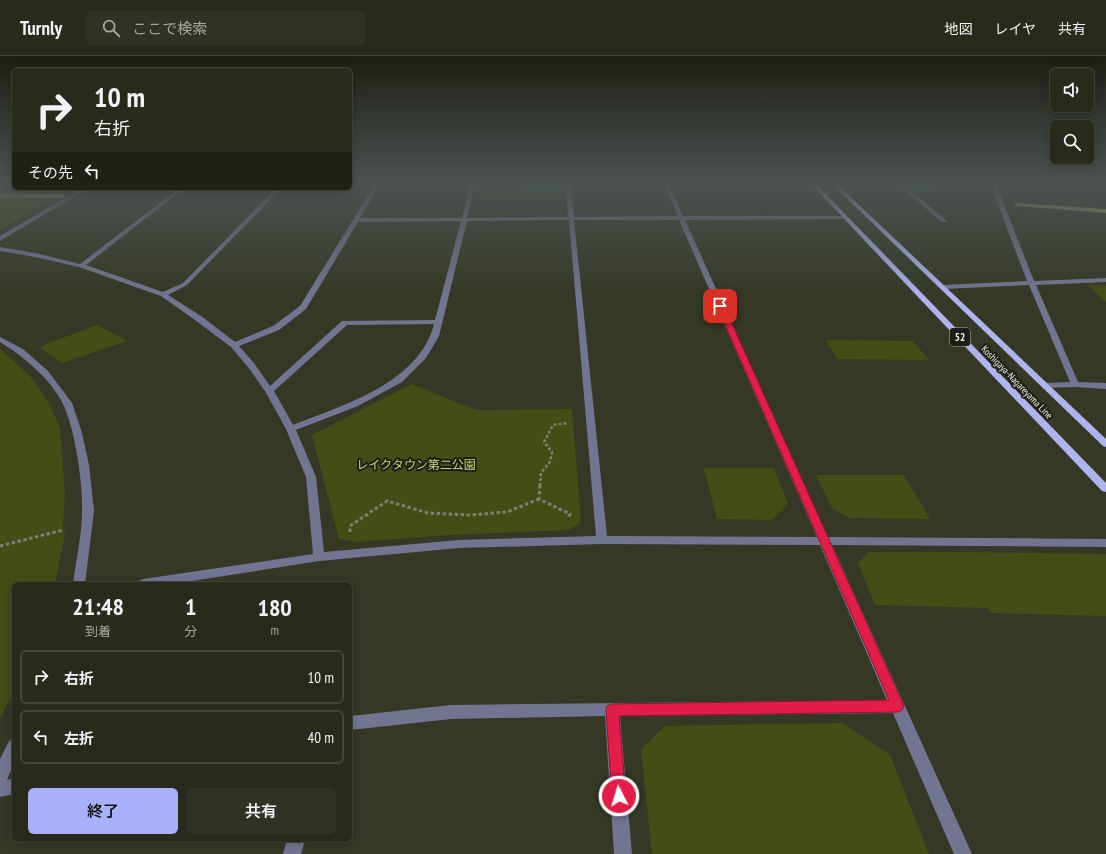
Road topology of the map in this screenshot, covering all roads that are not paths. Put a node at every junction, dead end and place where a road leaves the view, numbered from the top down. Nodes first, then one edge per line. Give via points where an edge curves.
1 (30, 221) edge
2 (139, 221) edge
3 (246, 221) edge
4 (357, 221) edge
5 (463, 221) edge
6 (570, 221) edge
7 (682, 221) edge
8 (849, 221) edge
9 (873, 221) edge
10 (1007, 221) edge
11 (0, 239) edge
12 (0, 249) edge
13 (80, 266) junction
14 (1106, 280) edge
15 (1031, 282) junction
16 (943, 287) junction
17 (163, 295) junction
18 (438, 322) junction
19 (0, 339) edge
20 (234, 345) junction
21 (1075, 384) junction
22 (1046, 386) junction
23 (1106, 386) edge
24 (269, 391) junction
25 (291, 429) junction
26 (1106, 444) edge
27 (1106, 489) edge
28 (602, 540) junction
29 (824, 540) junction
30 (1106, 543) edge
31 (319, 557) junction
32 (80, 582) edge
33 (156, 582) edge
34 (898, 706) junction
35 (612, 710) junction
36 (352, 723) edge
37 (12, 750) edge
38 (0, 777) edge
39 (12, 786) edge
40 (0, 789) edge
41 (295, 842) edge
42 (292, 854) edge
43 (624, 854) edge
44 (963, 854) edge

1 - 11 street
2 - 13 street
3 - 17 street via 185,284
4 - 20 street via 302,307 276,328
5 - 18 street
6 - 28 street
7 - 29 street
8 - 27 main road, Koshigaya-Nagareyama Line / 52
9 - 16 main road, Koshigaya-Nagareyama Line / 52
10 - 15 street
12 - 13 street
13 - 17 street
14 - 15 street
15 - 16 street
15 - 21 street
16 - 22 main road, Koshigaya-Nagareyama Line / 52
17 - 20 street
18 - 24 street via 345,323
18 - 25 street via 435,336 423,356 400,380 355,404
19 - 32 street via 20,351 45,374 67,403 77,433 84,465 88,511
20 - 24 street
21 - 22 street
21 - 23 street
22 - 26 main road, Koshigaya-Nagareyama Line / 52
24 - 25 street
25 - 31 street via 311,477
28 - 29 street
28 - 31 street via 459,544
29 - 30 street
29 - 34 street
31 - 33 street
34 - 35 street
34 - 44 street
35 - 36 street via 451,712
35 - 43 street
37 - 38 street
39 - 40 street
41 - 42 street

